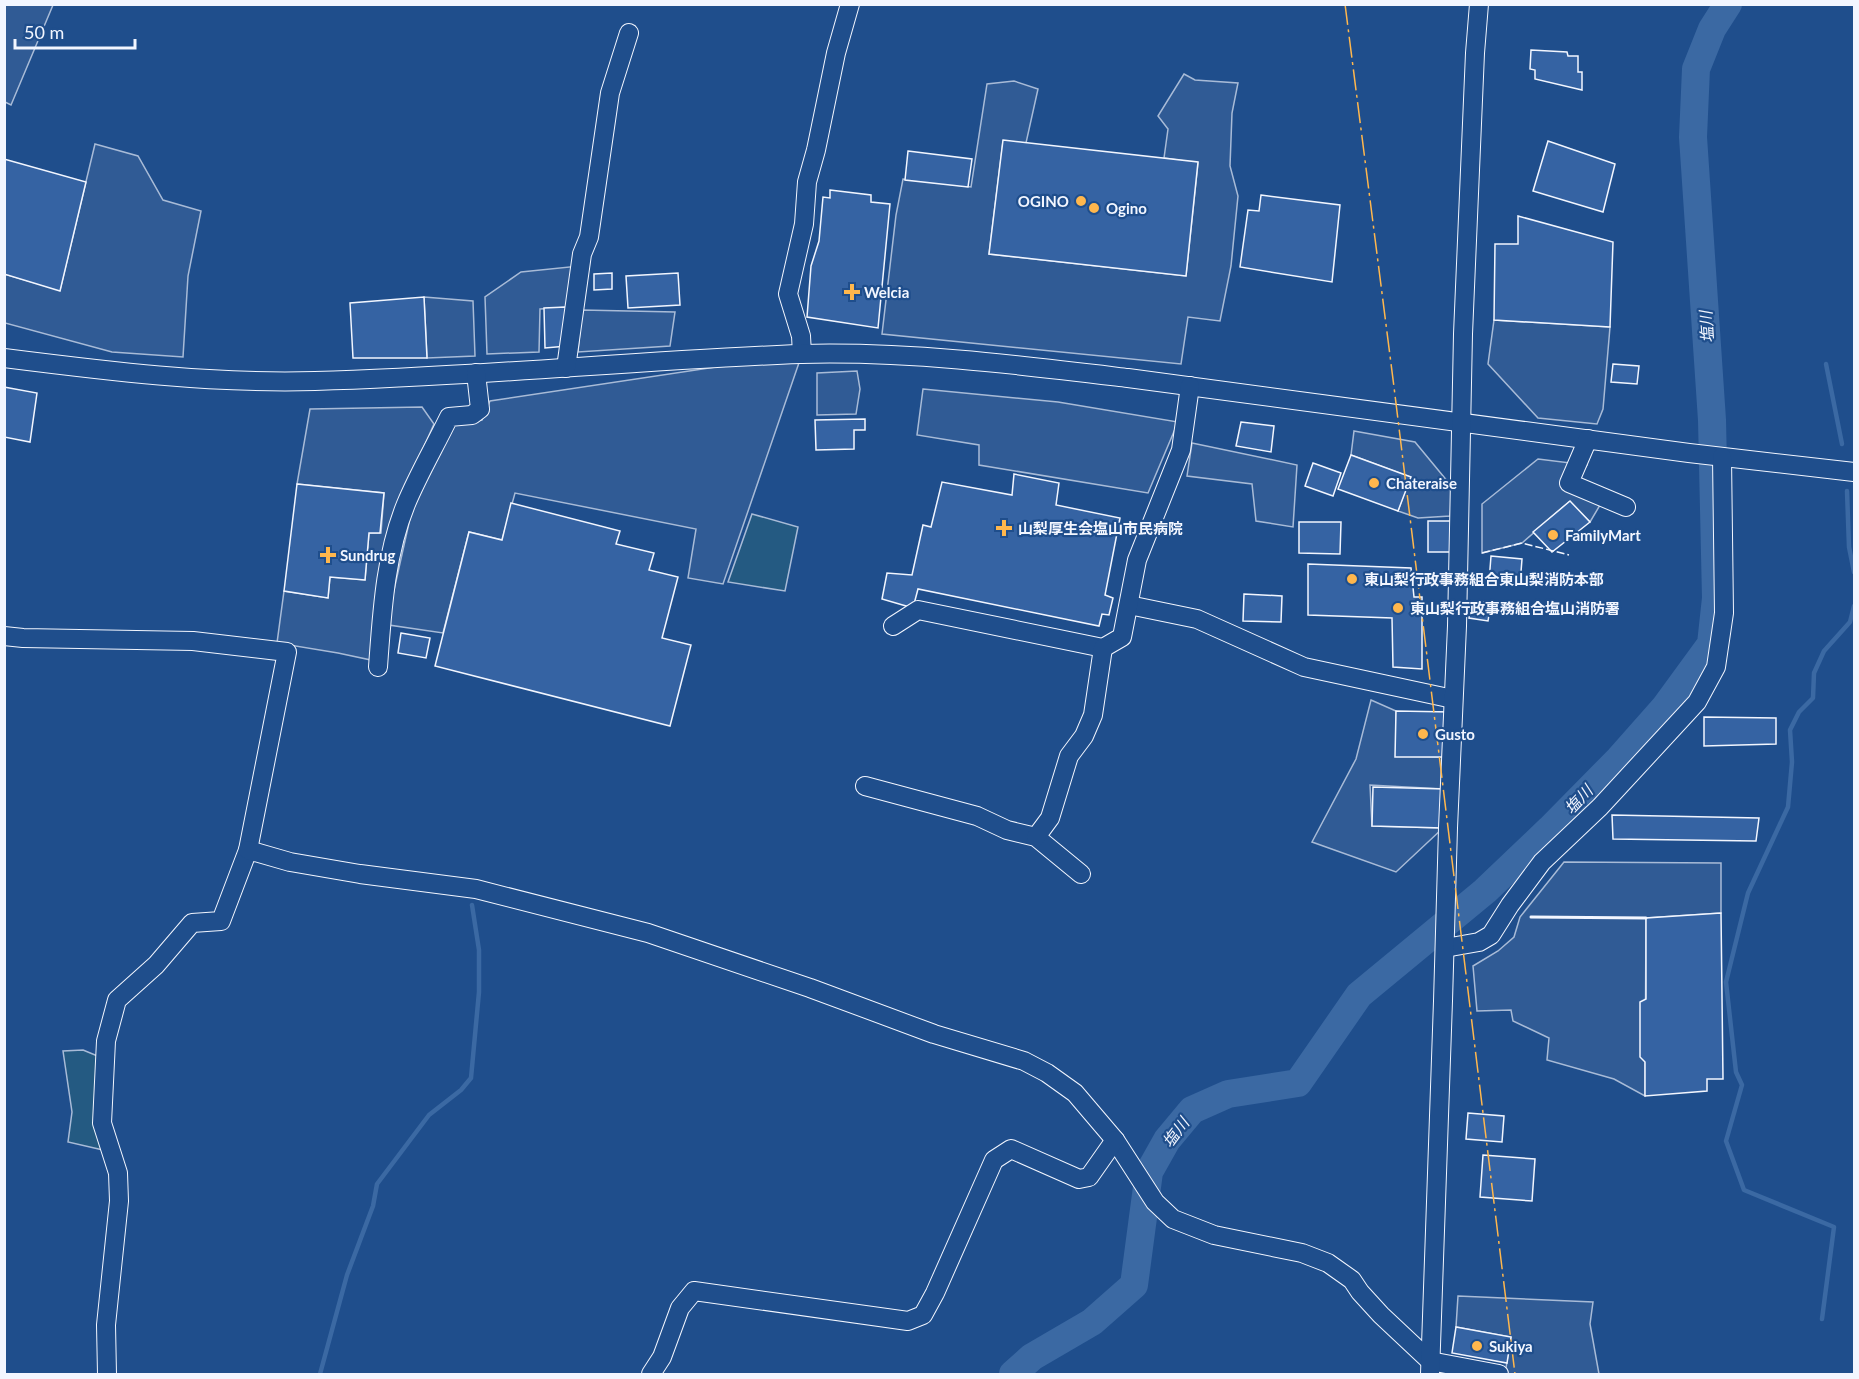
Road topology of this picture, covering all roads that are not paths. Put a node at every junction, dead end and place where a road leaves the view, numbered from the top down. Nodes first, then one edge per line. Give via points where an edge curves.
1 (850, 4) edge
2 (1479, 4) edge
3 (629, 33) dead end
4 (802, 354) junction
5 (4, 358) edge
6 (566, 368) junction
7 (476, 373) junction
8 (1190, 386) junction
9 (1461, 421) junction
10 (1588, 439) junction
11 (1722, 457) junction
12 (1854, 472) edge
13 (1626, 507) dead end
14 (1129, 605) junction
15 (892, 626) dead end
16 (4, 636) edge
17 (1103, 648) junction
18 (378, 667) dead end
19 (1453, 699) junction
20 (865, 786) dead end
21 (1036, 837) junction
22 (248, 850) junction
23 (1081, 874) dead end
24 (1445, 948) junction
25 (1115, 1140) junction
26 (1430, 1368) edge
27 (107, 1374) edge
28 (651, 1374) edge
29 (1499, 1374) edge

1 - 4 street via 807,182 804,224 788,294 801,336
2 - 9 street
3 - 6 street via 610,93 590,237 582,254
4 - 6 street
4 - 8 street via 1035,367
5 - 7 street via 143,374 268,381
6 - 7 street
7 - 18 street via 480,409 472,416 449,417 406,505 394,544 383,606
8 - 9 street
8 - 14 street via 1181,450 1137,560
9 - 10 street
9 - 19 street
10 - 11 street
10 - 13 street via 1569,483
11 - 12 street
11 - 24 street via 1724,613 1716,667 1697,702 1600,807 1542,862 1491,935 1479,942
14 - 17 street via 1122,637
14 - 19 street via 1197,619 1304,667
15 - 17 street via 918,610
16 - 22 street via 193,641 287,652
17 - 21 street via 1093,715 1069,756 1050,818
19 - 24 street
20 - 21 street via 977,816 1007,830
21 - 23 street
22 - 25 street via 360,874 476,889 660,937 934,1034 1024,1061 1075,1093
22 - 27 street via 221,921 192,923 156,965 117,1000 106,1041 102,1123 118,1173 119,1201 106,1325
24 - 26 street
25 - 26 street via 1155,1202 1173,1219 1214,1235 1302,1253 1328,1263 1353,1280
25 - 28 street via 1089,1177 1079,1179 1011,1149 994,1160 923,1315 908,1321 694,1291 680,1308 662,1357
26 - 29 street

